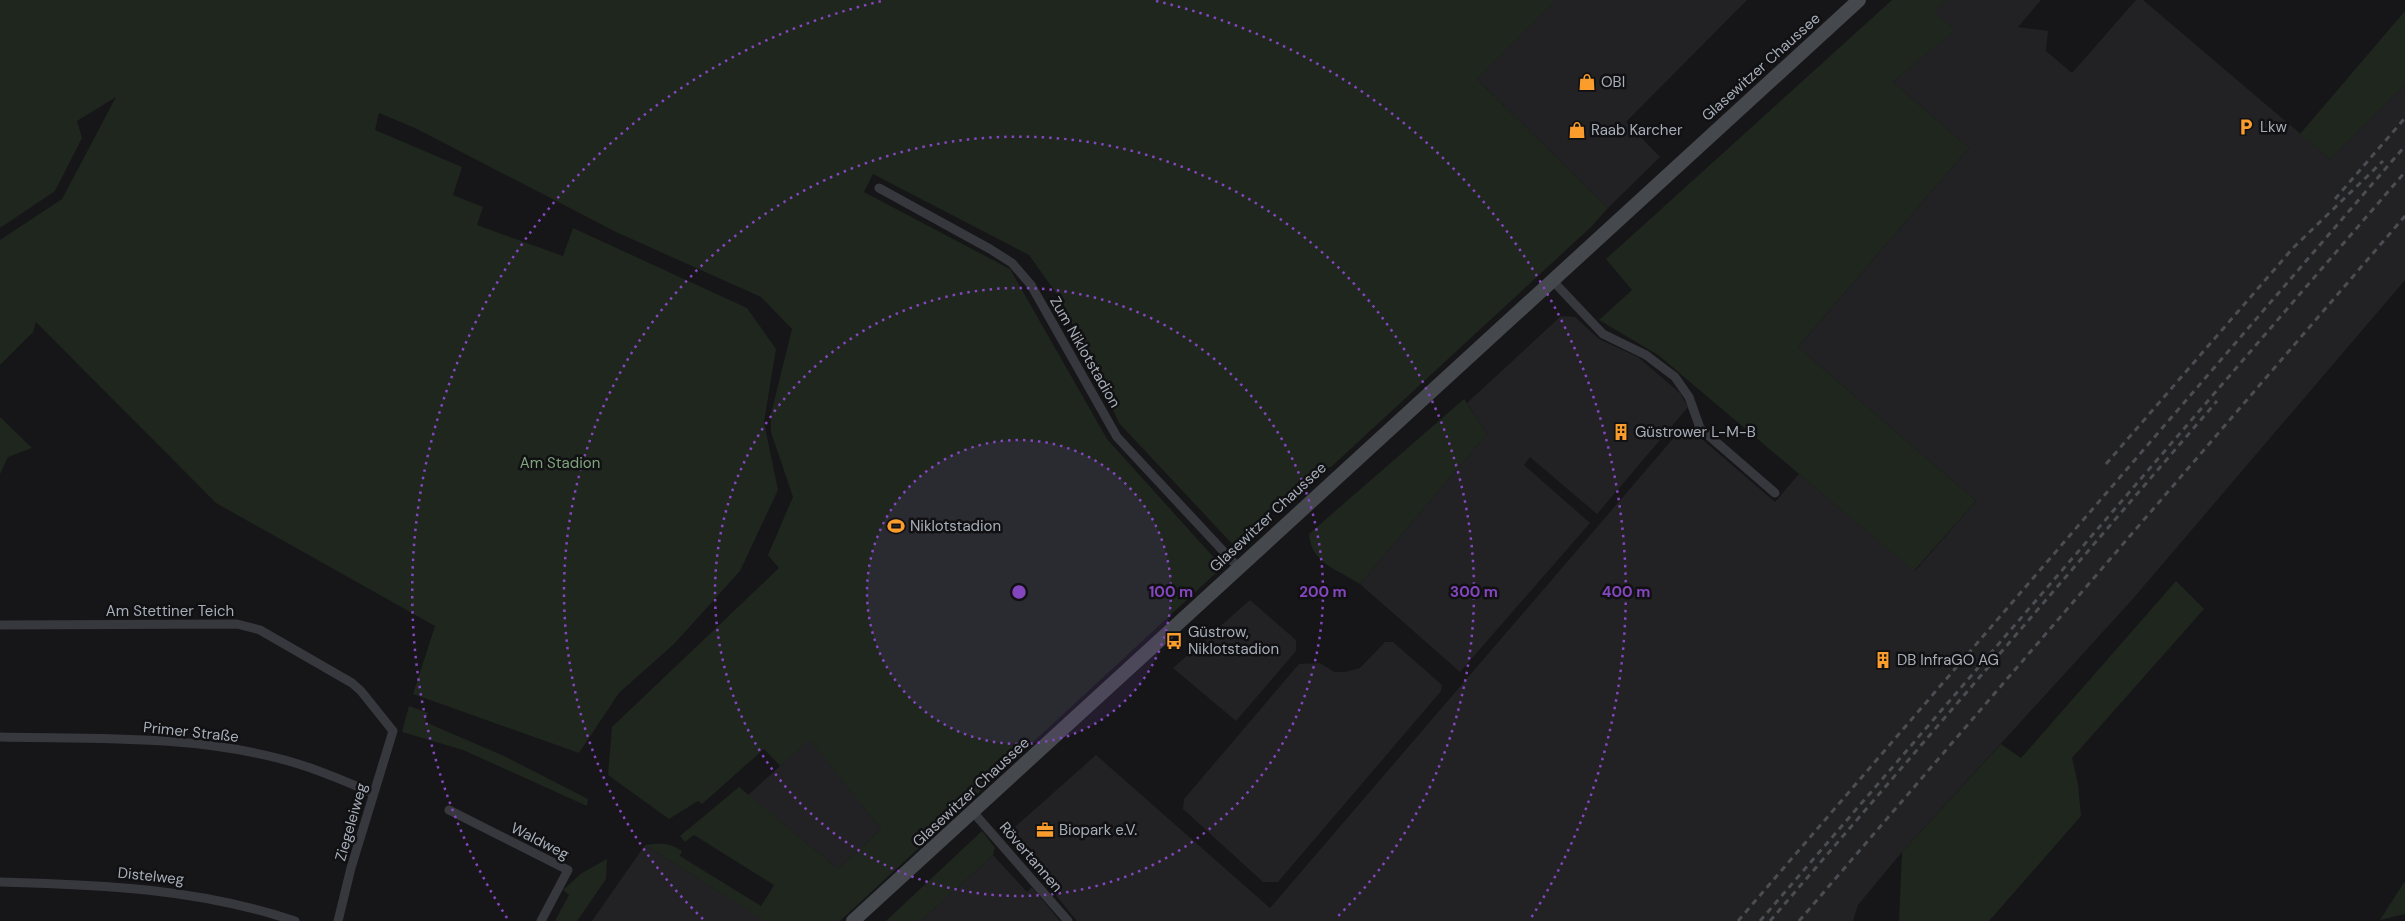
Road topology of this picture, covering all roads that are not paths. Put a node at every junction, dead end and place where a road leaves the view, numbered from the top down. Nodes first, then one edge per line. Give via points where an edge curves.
1 (1859, 0) edge
2 (879, 188) dead end
3 (1552, 280) junction
4 (1775, 493) dead end
5 (1238, 567) junction
6 (0, 625) edge
7 (393, 731) joint
8 (0, 737) edge
9 (373, 793) junction
10 (449, 810) dead end
11 (973, 812) junction
12 (0, 882) edge
13 (295, 921) edge
14 (338, 921) edge
15 (541, 921) edge
16 (853, 921) edge
17 (1068, 921) edge

1 - 3 main road, Glasewitzer Chaussee
2 - 5 street, Zum Niklotstadion via 1012,263 1031,285 1117,437
3 - 4 street via 1603,334 1646,355 1675,378 1689,397 1700,428
3 - 5 main road, Glasewitzer Chaussee
5 - 11 main road, Glasewitzer Chaussee
6 - 7 street, Am Stettiner Teich via 250,626 352,683
7 - 9 street, Ziegeleiweg
8 - 9 street, Primer Straße via 217,746 277,758
9 - 14 street, Ziegeleiweg
10 - 15 street, Waldweg via 568,870
11 - 16 main road, Glasewitzer Chaussee
11 - 17 street, Rövertannen
12 - 13 street, Distelweg via 143,888 192,894

